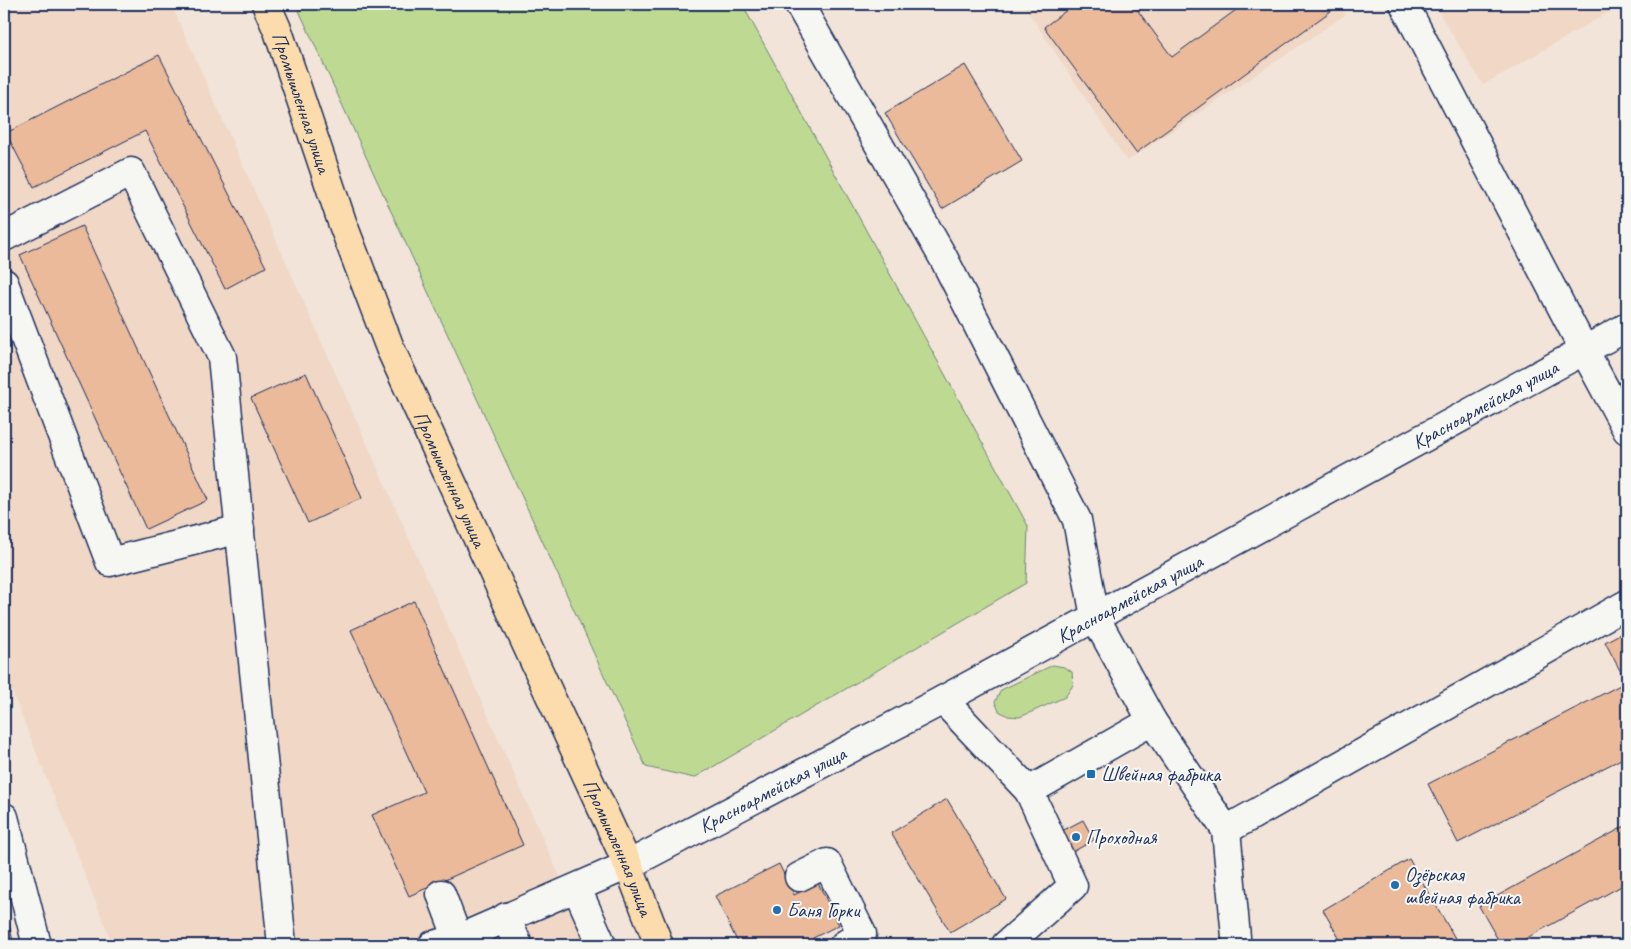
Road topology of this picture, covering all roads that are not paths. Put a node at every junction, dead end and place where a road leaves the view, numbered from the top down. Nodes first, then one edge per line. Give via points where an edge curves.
1 (266, 4) edge
2 (799, 4) edge
3 (1404, 4) edge
4 (4, 237) edge
5 (4, 283) edge
6 (1627, 327) edge
7 (1584, 350) junction
8 (1627, 430) edge
9 (240, 529) junction
10 (1627, 604) edge
11 (1095, 617) junction
12 (943, 700) junction
13 (1152, 721) junction
14 (1029, 791) junction
15 (4, 818) edge
16 (1226, 830) junction
17 (628, 865) junction
18 (799, 876) dead end
19 (441, 894) dead end
20 (582, 900) dead end
21 (506, 917) junction
22 (1236, 937) dead end
23 (445, 942) edge
24 (37, 945) edge
25 (282, 945) edge
26 (518, 945) edge
27 (602, 945) edge
28 (659, 945) edge
29 (844, 945) edge
30 (1006, 945) edge

1 - 17 main road, Промышленная улица via 390,348
2 - 11 street via 944,259 1077,520
3 - 7 street
4 - 9 street via 131,172 222,357
5 - 9 street via 110,562
6 - 7 street, Красноармейская улица
7 - 8 street
7 - 11 street, Красноармейская улица
9 - 25 street
10 - 16 street
11 - 12 street, Красноармейская улица
11 - 13 street
12 - 14 street
12 - 17 street, Красноармейская улица
13 - 14 street
13 - 16 street
14 - 30 street via 1073,886
15 - 24 street
16 - 22 street
17 - 21 street, Красноармейская улица
17 - 28 main road, Промышленная улица
18 - 29 street via 826,863 862,934
19 - 23 street
20 - 27 street
21 - 23 street, Красноармейская улица
21 - 26 street

